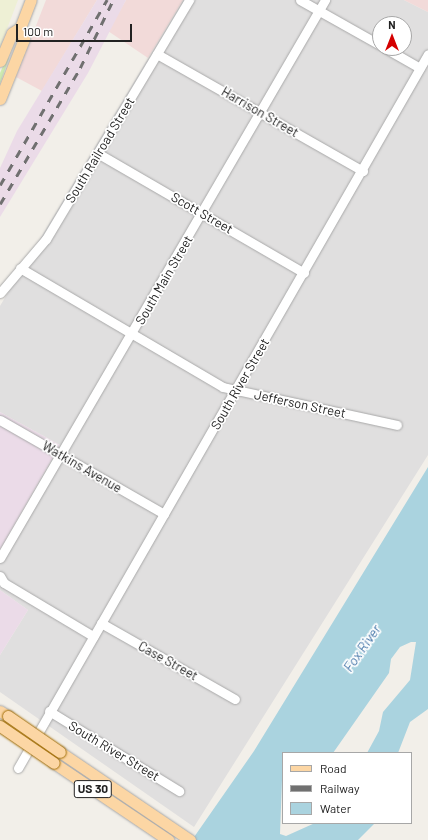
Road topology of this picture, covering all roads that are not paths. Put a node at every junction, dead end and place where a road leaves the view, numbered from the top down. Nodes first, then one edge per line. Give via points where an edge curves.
1 (31, 0) edge
2 (190, 0) edge
3 (300, 0) edge
4 (325, 0) edge
5 (319, 11) junction
6 (20, 28) junction
7 (372, 41) edge
8 (157, 54) junction
9 (428, 54) edge
10 (399, 56) edge
11 (0, 61) edge
12 (420, 68) junction
13 (0, 99) edge
14 (260, 112) junction
15 (99, 154) junction
16 (363, 171) junction
17 (202, 214) junction
18 (20, 268) junction
19 (304, 273) junction
20 (0, 293) edge
21 (132, 334) junction
22 (236, 391) junction
23 (0, 420) edge
24 (397, 425) dead end
25 (62, 455) junction
26 (164, 514) junction
27 (0, 558) edge
28 (0, 576) edge
29 (100, 623) junction
30 (93, 636) junction
31 (235, 699) dead end
32 (49, 711) junction
33 (4, 713) edge
34 (0, 726) edge
35 (18, 768) dead end
36 (179, 791) dead end
37 (168, 840) edge
38 (190, 840) edge

1 - 6 main road
2 - 8 street, South Railroad Street
3 - 5 street
4 - 5 street, South Main Street
5 - 7 street
5 - 14 street, South Main Street
6 - 11 main road via 12,33
6 - 13 main road via 24,39
8 - 14 street, Harrison Street
8 - 15 street, South Railroad Street
9 - 12 street, South River Street
10 - 12 street
12 - 16 street, South River Street
14 - 16 street, Harrison Street
14 - 17 street, South Main Street
15 - 17 street, Scott Street
15 - 18 street, South Railroad Street via 46,240
16 - 19 street, South River Street
17 - 19 street, Scott Street
17 - 21 street, South Main Street
18 - 20 street, South Railroad Street
18 - 21 street, Jefferson Street
19 - 22 street, South River Street
21 - 22 street, Jefferson Street via 222,387
21 - 25 street, South Main Street
22 - 24 street, Jefferson Street
22 - 26 street, South River Street
23 - 25 street, Watkins Avenue
25 - 26 street, Watkins Avenue
25 - 27 street, South Main Street
26 - 29 street, South River Street
28 - 30 street via 4,583
29 - 30 street, South River Street
29 - 31 street, Case Street
30 - 32 street, South River Street
32 - 35 street, South River Street
32 - 36 street, South River Street
33 - 38 main road, US 30, bridge
34 - 37 main road, US 30, bridge

